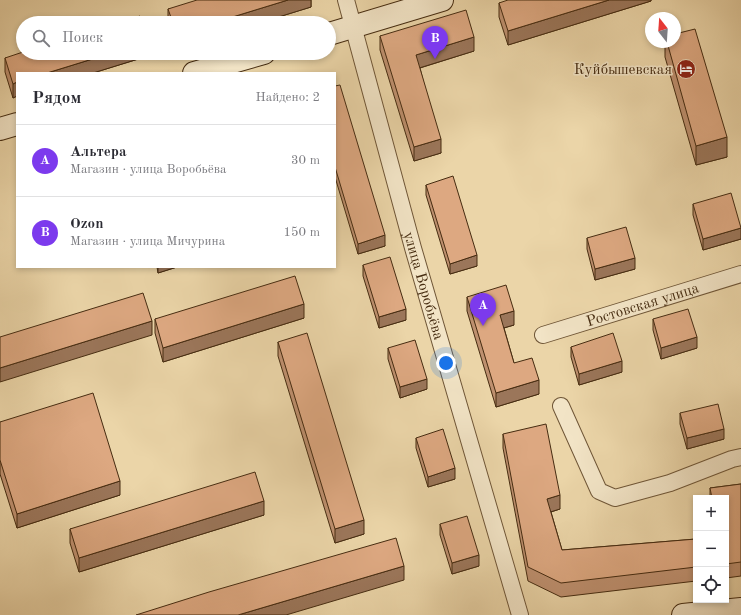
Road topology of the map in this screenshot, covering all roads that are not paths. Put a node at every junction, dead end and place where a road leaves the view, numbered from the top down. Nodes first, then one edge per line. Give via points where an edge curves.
1 (346, 0) edge
2 (442, 0) edge
3 (354, 27) junction
4 (336, 32) edge
5 (240, 60) edge
6 (198, 72) edge
7 (16, 124) edge
8 (0, 129) edge
9 (741, 274) edge
10 (543, 335) dead end
11 (561, 406) dead end
12 (741, 457) edge
13 (741, 609) edge
14 (520, 615) edge
15 (683, 615) edge

1 - 3 street, улица Воробьёва
2 - 3 street
3 - 4 street
3 - 14 street, улица Воробьёва via 413,248
5 - 6 street
7 - 8 street
9 - 10 street, Ростовская улица
11 - 12 street via 599,490 615,498 670,483
13 - 15 street

